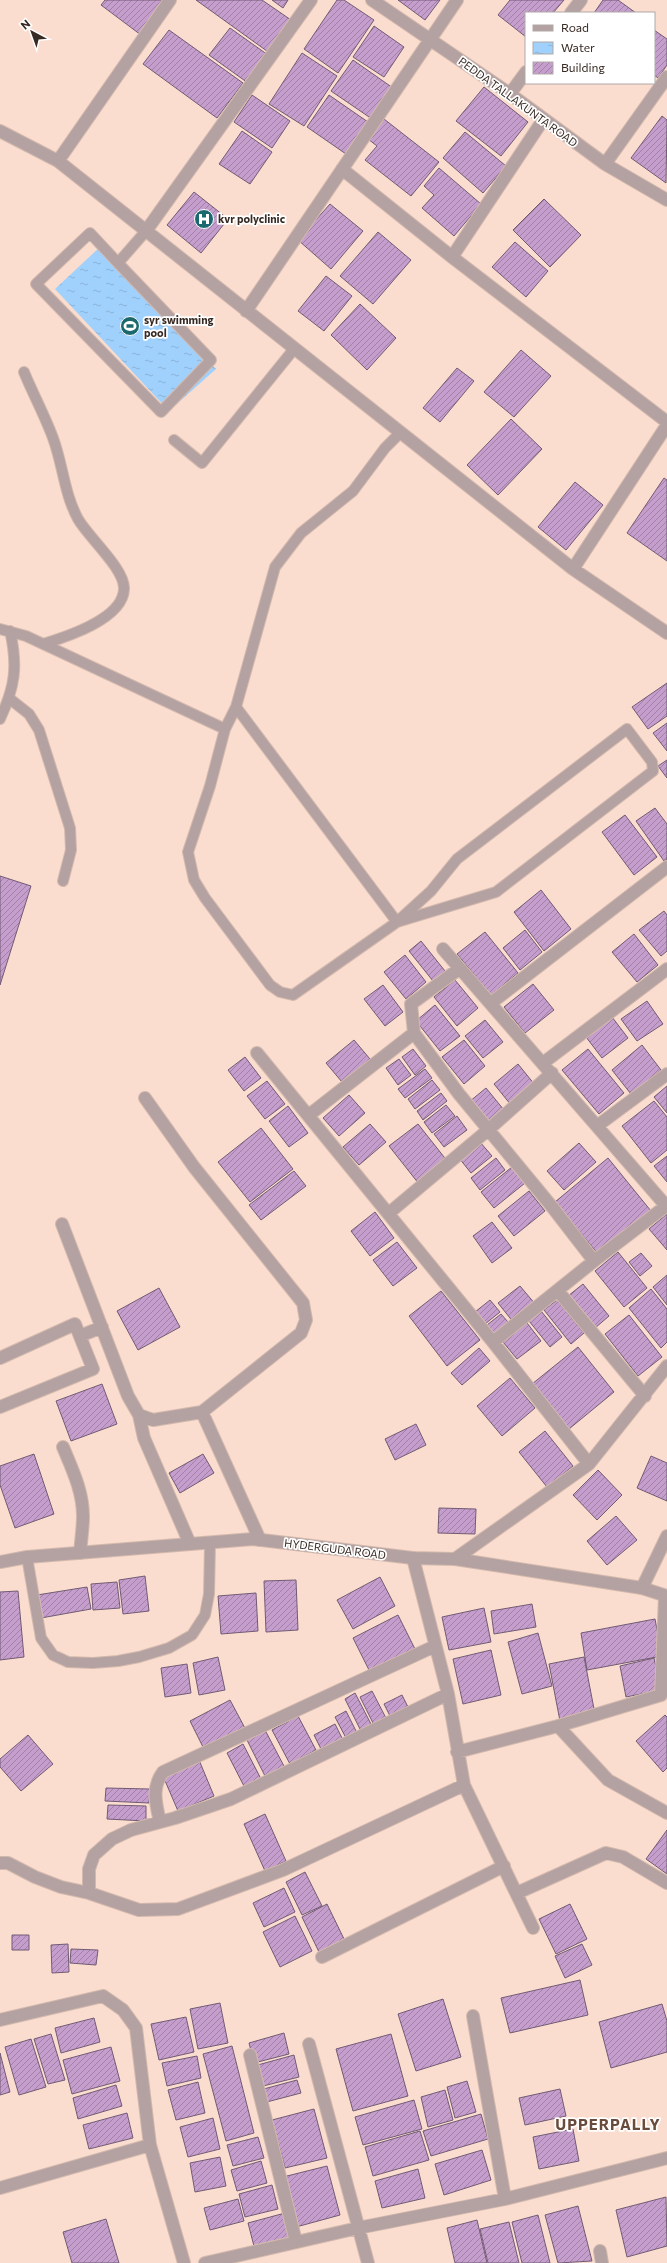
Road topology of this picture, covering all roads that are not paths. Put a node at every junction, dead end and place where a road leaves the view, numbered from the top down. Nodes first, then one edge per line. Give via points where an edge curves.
1 (170, 0) edge
2 (312, 0) edge
3 (372, 0) edge
4 (457, 0) edge
5 (581, 0) edge
6 (572, 12) edge
7 (430, 40) junction
8 (525, 73) edge
9 (667, 77) edge
10 (510, 94) junction
11 (543, 120) junction
12 (0, 132) edge
13 (58, 161) junction
14 (605, 164) junction
15 (342, 169) junction
16 (667, 200) edge
17 (146, 231) junction
18 (452, 258) junction
19 (118, 262) junction
20 (246, 311) junction
21 (294, 349) junction
22 (24, 372) dead end
23 (667, 422) edge
24 (667, 425) edge
25 (400, 433) junction
26 (174, 440) dead end
27 (573, 569) junction
28 (0, 629) edge
29 (10, 631) junction
30 (667, 632) edge
31 (43, 644) junction
32 (10, 698) junction
33 (236, 707) junction
34 (0, 719) edge
35 (225, 729) junction
36 (667, 867) edge
37 (63, 881) dead end
38 (396, 922) junction
39 (443, 949) dead end
40 (459, 969) junction
41 (667, 969) edge
42 (490, 1003) junction
43 (414, 1032) junction
44 (257, 1053) dead end
45 (543, 1063) junction
46 (552, 1073) junction
47 (667, 1074) edge
48 (144, 1098) dead end
49 (309, 1115) junction
50 (597, 1126) junction
51 (488, 1130) junction
52 (665, 1201) edge
53 (389, 1213) junction
54 (62, 1224) dead end
55 (594, 1261) junction
56 (558, 1291) junction
57 (102, 1327) junction
58 (80, 1336) junction
59 (493, 1342) junction
60 (0, 1358) edge
61 (667, 1366) edge
62 (645, 1396) junction
63 (0, 1407) edge
64 (202, 1412) junction
65 (139, 1415) junction
66 (63, 1447) dead end
67 (589, 1464) junction
68 (667, 1536) edge
69 (260, 1540) junction
70 (190, 1544) junction
71 (210, 1544) junction
72 (80, 1553) junction
73 (27, 1557) junction
74 (413, 1558) junction
75 (455, 1559) junction
76 (0, 1562) edge
77 (642, 1588) junction
78 (666, 1596) edge
79 (435, 1646) junction
80 (448, 1694) junction
81 (664, 1697) edge
82 (558, 1726) junction
83 (457, 1752) junction
84 (464, 1785) junction
85 (667, 1813) edge
86 (160, 1822) junction
87 (0, 1862) edge
88 (504, 1866) junction
89 (667, 1883) edge
90 (89, 1893) junction
91 (517, 1893) junction
92 (533, 1928) dead end
93 (322, 1957) dead end
94 (473, 2016) dead end
95 (0, 2020) edge
96 (309, 2044) dead end
97 (250, 2056) dead end
98 (150, 2145) junction
99 (667, 2158) edge
100 (0, 2188) edge
101 (505, 2198) junction
102 (358, 2228) junction
103 (296, 2242) junction
104 (184, 2263) edge
105 (205, 2263) edge
106 (368, 2263) edge

1 - 13 street
2 - 17 street
3 - 7 street, PEDDA TALLAKUNTA ROAD
4 - 7 street
5 - 6 street
7 - 10 street, PEDDA TALLAKUNTA ROAD
7 - 15 street
8 - 10 street
9 - 14 street
10 - 11 street, PEDDA TALLAKUNTA ROAD
11 - 14 street, PEDDA TALLAKUNTA ROAD
11 - 18 street
12 - 13 street
13 - 17 street
14 - 16 street, PEDDA TALLAKUNTA ROAD
15 - 18 street
15 - 20 street
17 - 19 lane
17 - 20 street
18 - 23 street
19 - 19 lane via 90,232 36,284 161,412 211,360
20 - 21 street
21 - 25 street
21 - 26 lane via 202,463
22 - 31 lane via 54,439 70,504 90,538 120,572 124,589 120,601 93,626
24 - 27 street
25 - 27 street
25 - 33 lane via 352,491 301,533 275,567
27 - 30 street
28 - 29 lane
29 - 31 lane
29 - 32 lane via 16,674
31 - 35 lane
32 - 34 lane
32 - 37 lane via 29,714 39,730 70,828 71,850
33 - 35 lane
33 - 38 lane
35 - 38 lane via 210,786 188,852 194,880 205,898 270,985 280,992 293,995
36 - 42 street
38 - 38 lane via 496,892 653,771 652,762 627,729 457,859 431,891
39 - 40 street
40 - 42 street
40 - 43 street via 411,1004
41 - 45 street
42 - 45 street
43 - 49 street
43 - 51 street
44 - 49 street
45 - 46 street
46 - 50 street
46 - 51 street
47 - 50 street
48 - 64 street via 194,1167 303,1303 306,1320 301,1333
49 - 53 street
50 - 52 street
51 - 53 street
51 - 55 street
52 - 55 street
53 - 59 street
54 - 57 street
55 - 56 street
56 - 59 street
56 - 62 street
57 - 58 street
57 - 65 street via 128,1396
58 - 60 street via 75,1324
58 - 63 street via 93,1369
59 - 67 street
61 - 62 street
62 - 67 street
64 - 65 street via 153,1420
64 - 69 street
65 - 70 street via 144,1438
66 - 72 street via 82,1500
67 - 75 street
68 - 77 street
69 - 71 street, HYDERGUDA ROAD
69 - 74 street, HYDERGUDA ROAD
70 - 71 street, HYDERGUDA ROAD
70 - 72 street, HYDERGUDA ROAD
71 - 73 lane via 209,1594 205,1616 192,1635 170,1648 139,1657 93,1663 68,1662 53,1655 41,1638
72 - 73 street, HYDERGUDA ROAD
73 - 76 street, HYDERGUDA ROAD
74 - 75 street, HYDERGUDA ROAD
74 - 79 street
75 - 77 street, HYDERGUDA ROAD
77 - 78 street, HYDERGUDA ROAD
78 - 81 street
79 - 80 street
79 - 86 street via 163,1772 157,1780 155,1791
80 - 83 street
80 - 86 street via 231,1799
81 - 82 street
82 - 83 street
82 - 85 street via 608,1780
83 - 84 street
84 - 88 street
84 - 90 street via 282,1870 178,1910 139,1910
86 - 90 street via 131,1830 102,1846 94,1855 90,1869
87 - 90 street via 8,1863 61,1887
88 - 91 street
88 - 93 street
89 - 91 street via 624,1857 606,1853
91 - 92 street
94 - 101 street
95 - 98 street via 102,1996 122,2010 136,2028
96 - 102 street
97 - 103 street
98 - 100 street
98 - 104 street
99 - 101 street
101 - 102 street
102 - 103 street
102 - 106 street
103 - 105 street

